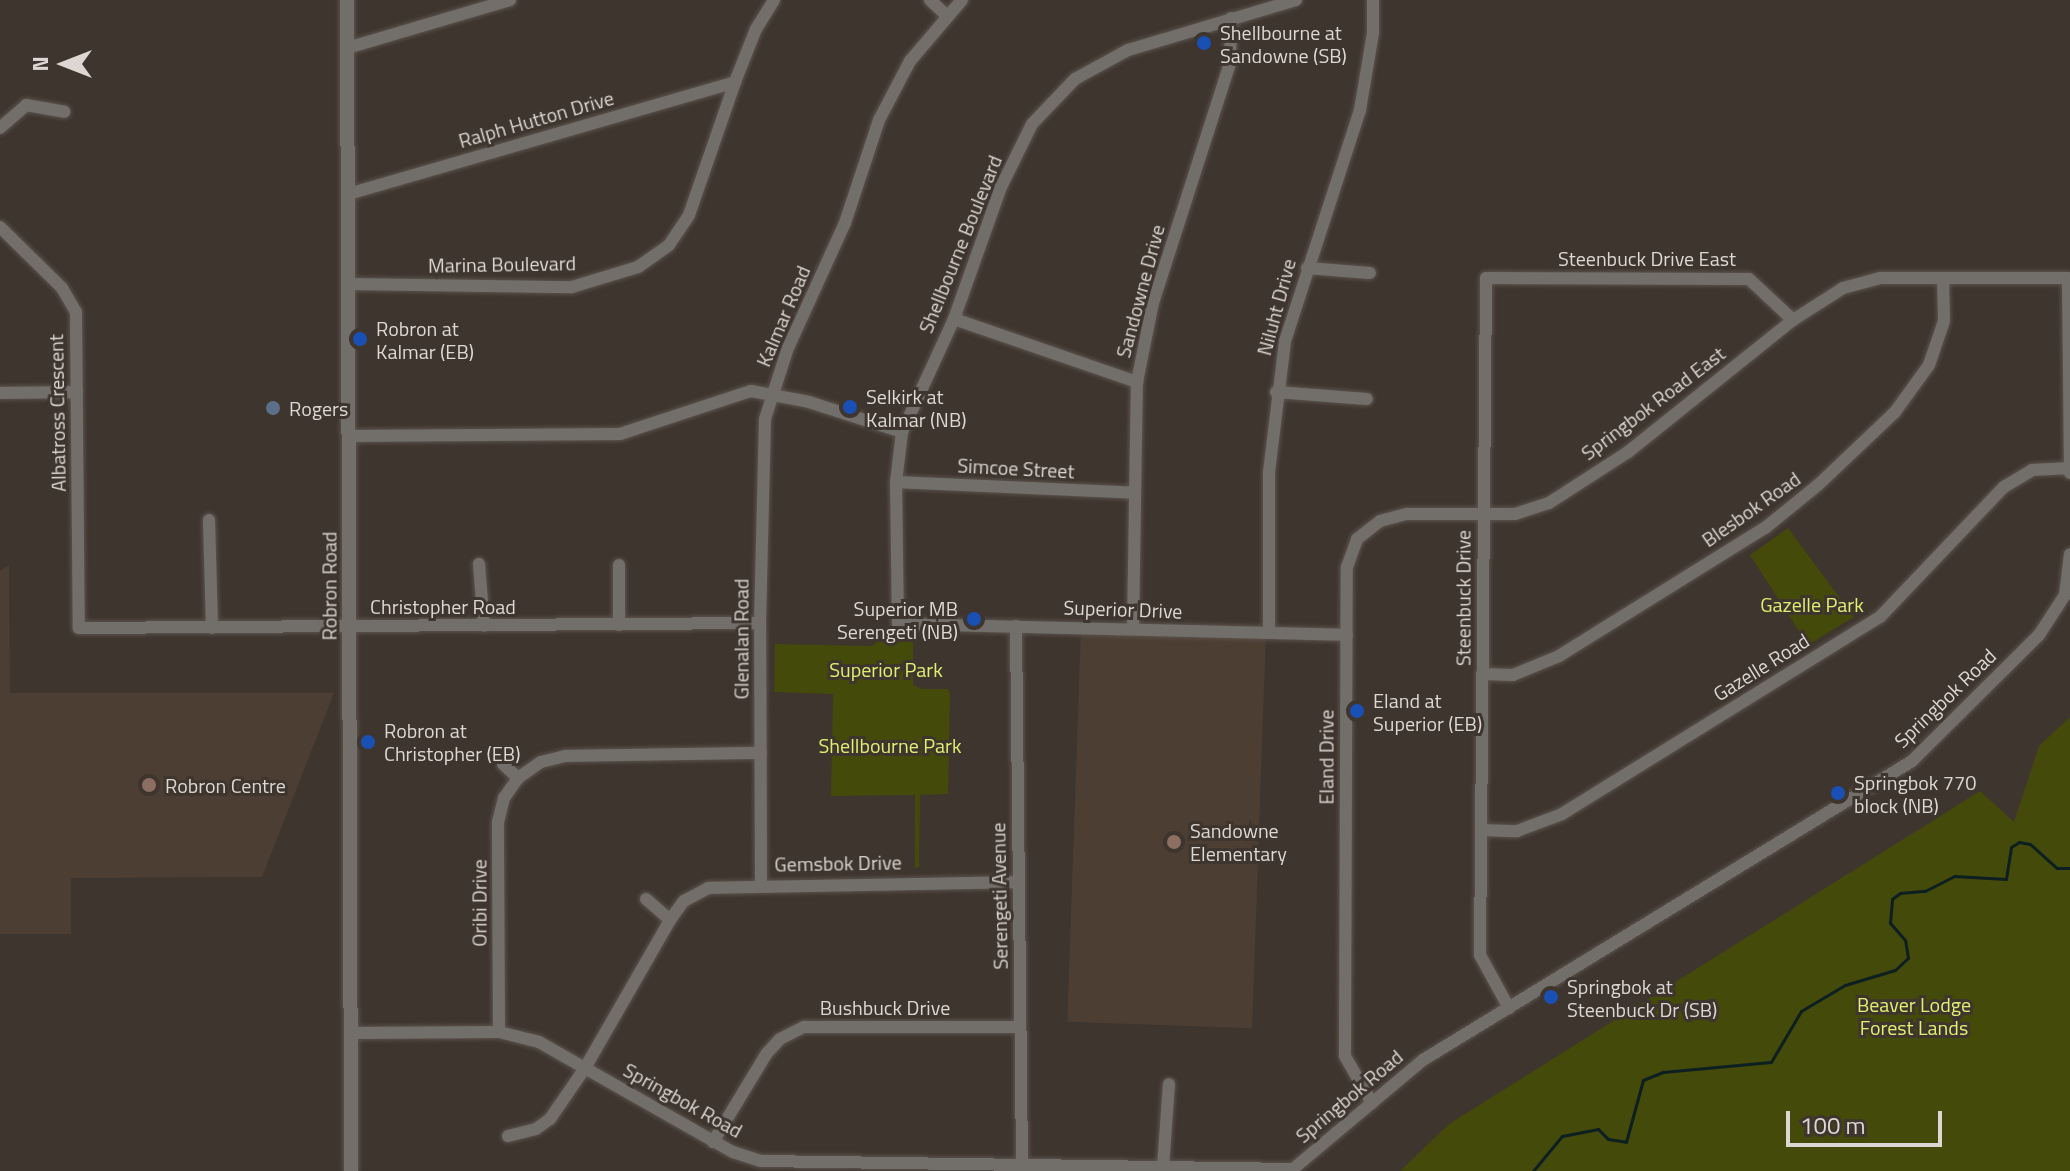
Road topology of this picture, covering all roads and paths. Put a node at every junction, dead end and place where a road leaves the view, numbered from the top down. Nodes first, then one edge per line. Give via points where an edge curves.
1 (347, 0) edge
2 (510, 0) edge
3 (774, 0) edge
4 (930, 0) edge
5 (962, 0) edge
6 (1296, 0) edge
7 (1373, 0) edge
8 (947, 16) junction
9 (1231, 18) junction
10 (347, 48) junction
11 (735, 82) junction
12 (64, 112) dead end
13 (0, 128) edge
14 (348, 194) junction
15 (0, 227) edge
16 (1307, 268) junction
17 (1370, 273) dead end
18 (1486, 278) joint
19 (1943, 278) junction
20 (348, 284) junction
21 (954, 319) junction
22 (1793, 320) junction
23 (1137, 382) junction
24 (77, 392) junction
25 (1276, 392) junction
26 (0, 393) edge
27 (773, 395) junction
28 (1367, 399) dead end
29 (902, 432) junction
30 (348, 436) junction
31 (2070, 470) edge
32 (896, 482) junction
33 (1135, 493) junction
34 (1484, 515) junction
35 (209, 520) dead end
36 (2070, 554) edge
37 (479, 564) dead end
38 (619, 565) dead end
39 (760, 623) junction
40 (898, 624) joint
41 (619, 625) junction
42 (484, 626) junction
43 (1016, 626) junction
44 (349, 627) junction
45 (79, 628) joint
46 (212, 628) junction
47 (1133, 629) junction
48 (1269, 633) junction
49 (1347, 635) junction
50 (1482, 674) junction
51 (761, 753) junction
52 (503, 764) dead end
53 (518, 778) junction
54 (1481, 830) junction
55 (1019, 882) junction
56 (761, 884) junction
57 (646, 899) dead end
58 (670, 920) junction
59 (1509, 1008) junction
60 (1020, 1027) junction
61 (499, 1032) junction
62 (350, 1033) junction
63 (585, 1068) junction
64 (1169, 1084) dead end
65 (1372, 1103) junction
66 (508, 1136) dead end
67 (713, 1142) junction
68 (1022, 1165) junction
69 (1163, 1167) junction
70 (351, 1171) edge

1 - 10 street, Robron Road
2 - 10 street
3 - 11 street, Marina Boulevard
4 - 8 street
5 - 8 street, Kalmar Road
6 - 9 street, Shellbourne Boulevard
7 - 16 street, Niluht Drive via 1360,110
8 - 27 street, Kalmar Road via 910,61 879,120 845,223 788,348
9 - 21 street, Shellbourne Boulevard via 1128,50 1075,79 1032,124 1001,187
9 - 23 street, Sandowne Drive via 1230,63 1153,303
10 - 14 street, Robron Road
11 - 14 street, Ralph Hutton Drive
11 - 20 street, Marina Boulevard via 689,215 669,245 638,267 572,287
12 - 13 street via 26,105
14 - 20 street, Robron Road
15 - 24 street, Albatross Crescent via 62,288 76,312
16 - 17 street
16 - 25 street, Niluht Drive
18 - 22 street, Steenbuck Drive East via 1749,279
18 - 34 street, Steenbuck Drive
19 - 22 street via 1881,278 1843,288
19 - 31 street via 2068,278
19 - 50 street, Blesbok Road via 1944,321 1929,365 1895,412 1818,485 1765,528 1559,656 1513,675
20 - 30 street, Robron Road
21 - 23 street
21 - 29 street, Shellbourne Boulevard
22 - 34 street, Springbok Road East via 1628,452 1549,503 1515,514
23 - 33 street, Sandowne Drive
24 - 26 street
24 - 45 street, Albatross Crescent
25 - 28 street
25 - 48 street, Niluht Drive via 1269,472
27 - 29 street
27 - 30 street, Kalmar Road via 751,391 620,434
27 - 39 street, Glenalan Road via 765,419
29 - 32 street, Shellbourne Boulevard
30 - 44 street, Robron Road
31 - 54 street, Gazelle Road via 2032,470 2004,487 1880,617 1562,814 1517,831
32 - 33 street, Simcoe Street
32 - 40 street, Shellbourne Boulevard
33 - 47 street, Sandowne Drive
34 - 49 street, Eland Drive via 1407,514 1380,521 1357,539 1347,567
34 - 50 street, Steenbuck Drive
35 - 46 street
36 - 59 street, Springbok Road via 2065,595 2039,635 1912,761
37 - 42 street
38 - 41 street
39 - 41 street, Christopher Road
39 - 51 street, Glenalan Road
40 - 43 street, Superior Drive
41 - 42 street, Christopher Road
42 - 44 street, Christopher Road
43 - 47 street, Superior Drive
43 - 55 street, Serengeti Avenue
44 - 46 street, Christopher Road
44 - 62 street, Robron Road
45 - 46 street, Christopher Road
47 - 48 street, Superior Drive
48 - 49 street, Superior Drive
49 - 65 street, Eland Drive via 1345,1056
50 - 54 street, Steenbuck Drive
51 - 53 street via 565,756 541,762
51 - 56 street, Glenalan Road
52 - 53 street
53 - 61 street, Oribi Drive via 504,798 498,822
54 - 59 street, Steenbuck Drive via 1480,955
55 - 56 street, Gemsbok Drive
55 - 60 street, Serengeti Avenue
56 - 58 street, Gemsbok Drive via 708,888 684,901
57 - 58 street
58 - 63 street, Gemsbok Drive
59 - 65 street, Springbok Road via 1423,1060
60 - 67 street, Bushbuck Drive via 804,1027 767,1053
60 - 68 street, Serengeti Avenue
61 - 62 street, Springbok Road
61 - 63 street, Springbok Road via 539,1042
62 - 70 street, Robron Road
63 - 66 street, Gemsbok Drive via 550,1119 536,1129
63 - 67 street, Springbok Road
64 - 69 street
65 - 69 street, Springbok Road via 1293,1169
67 - 68 street, Springbok Road via 761,1161
68 - 69 street, Springbok Road

